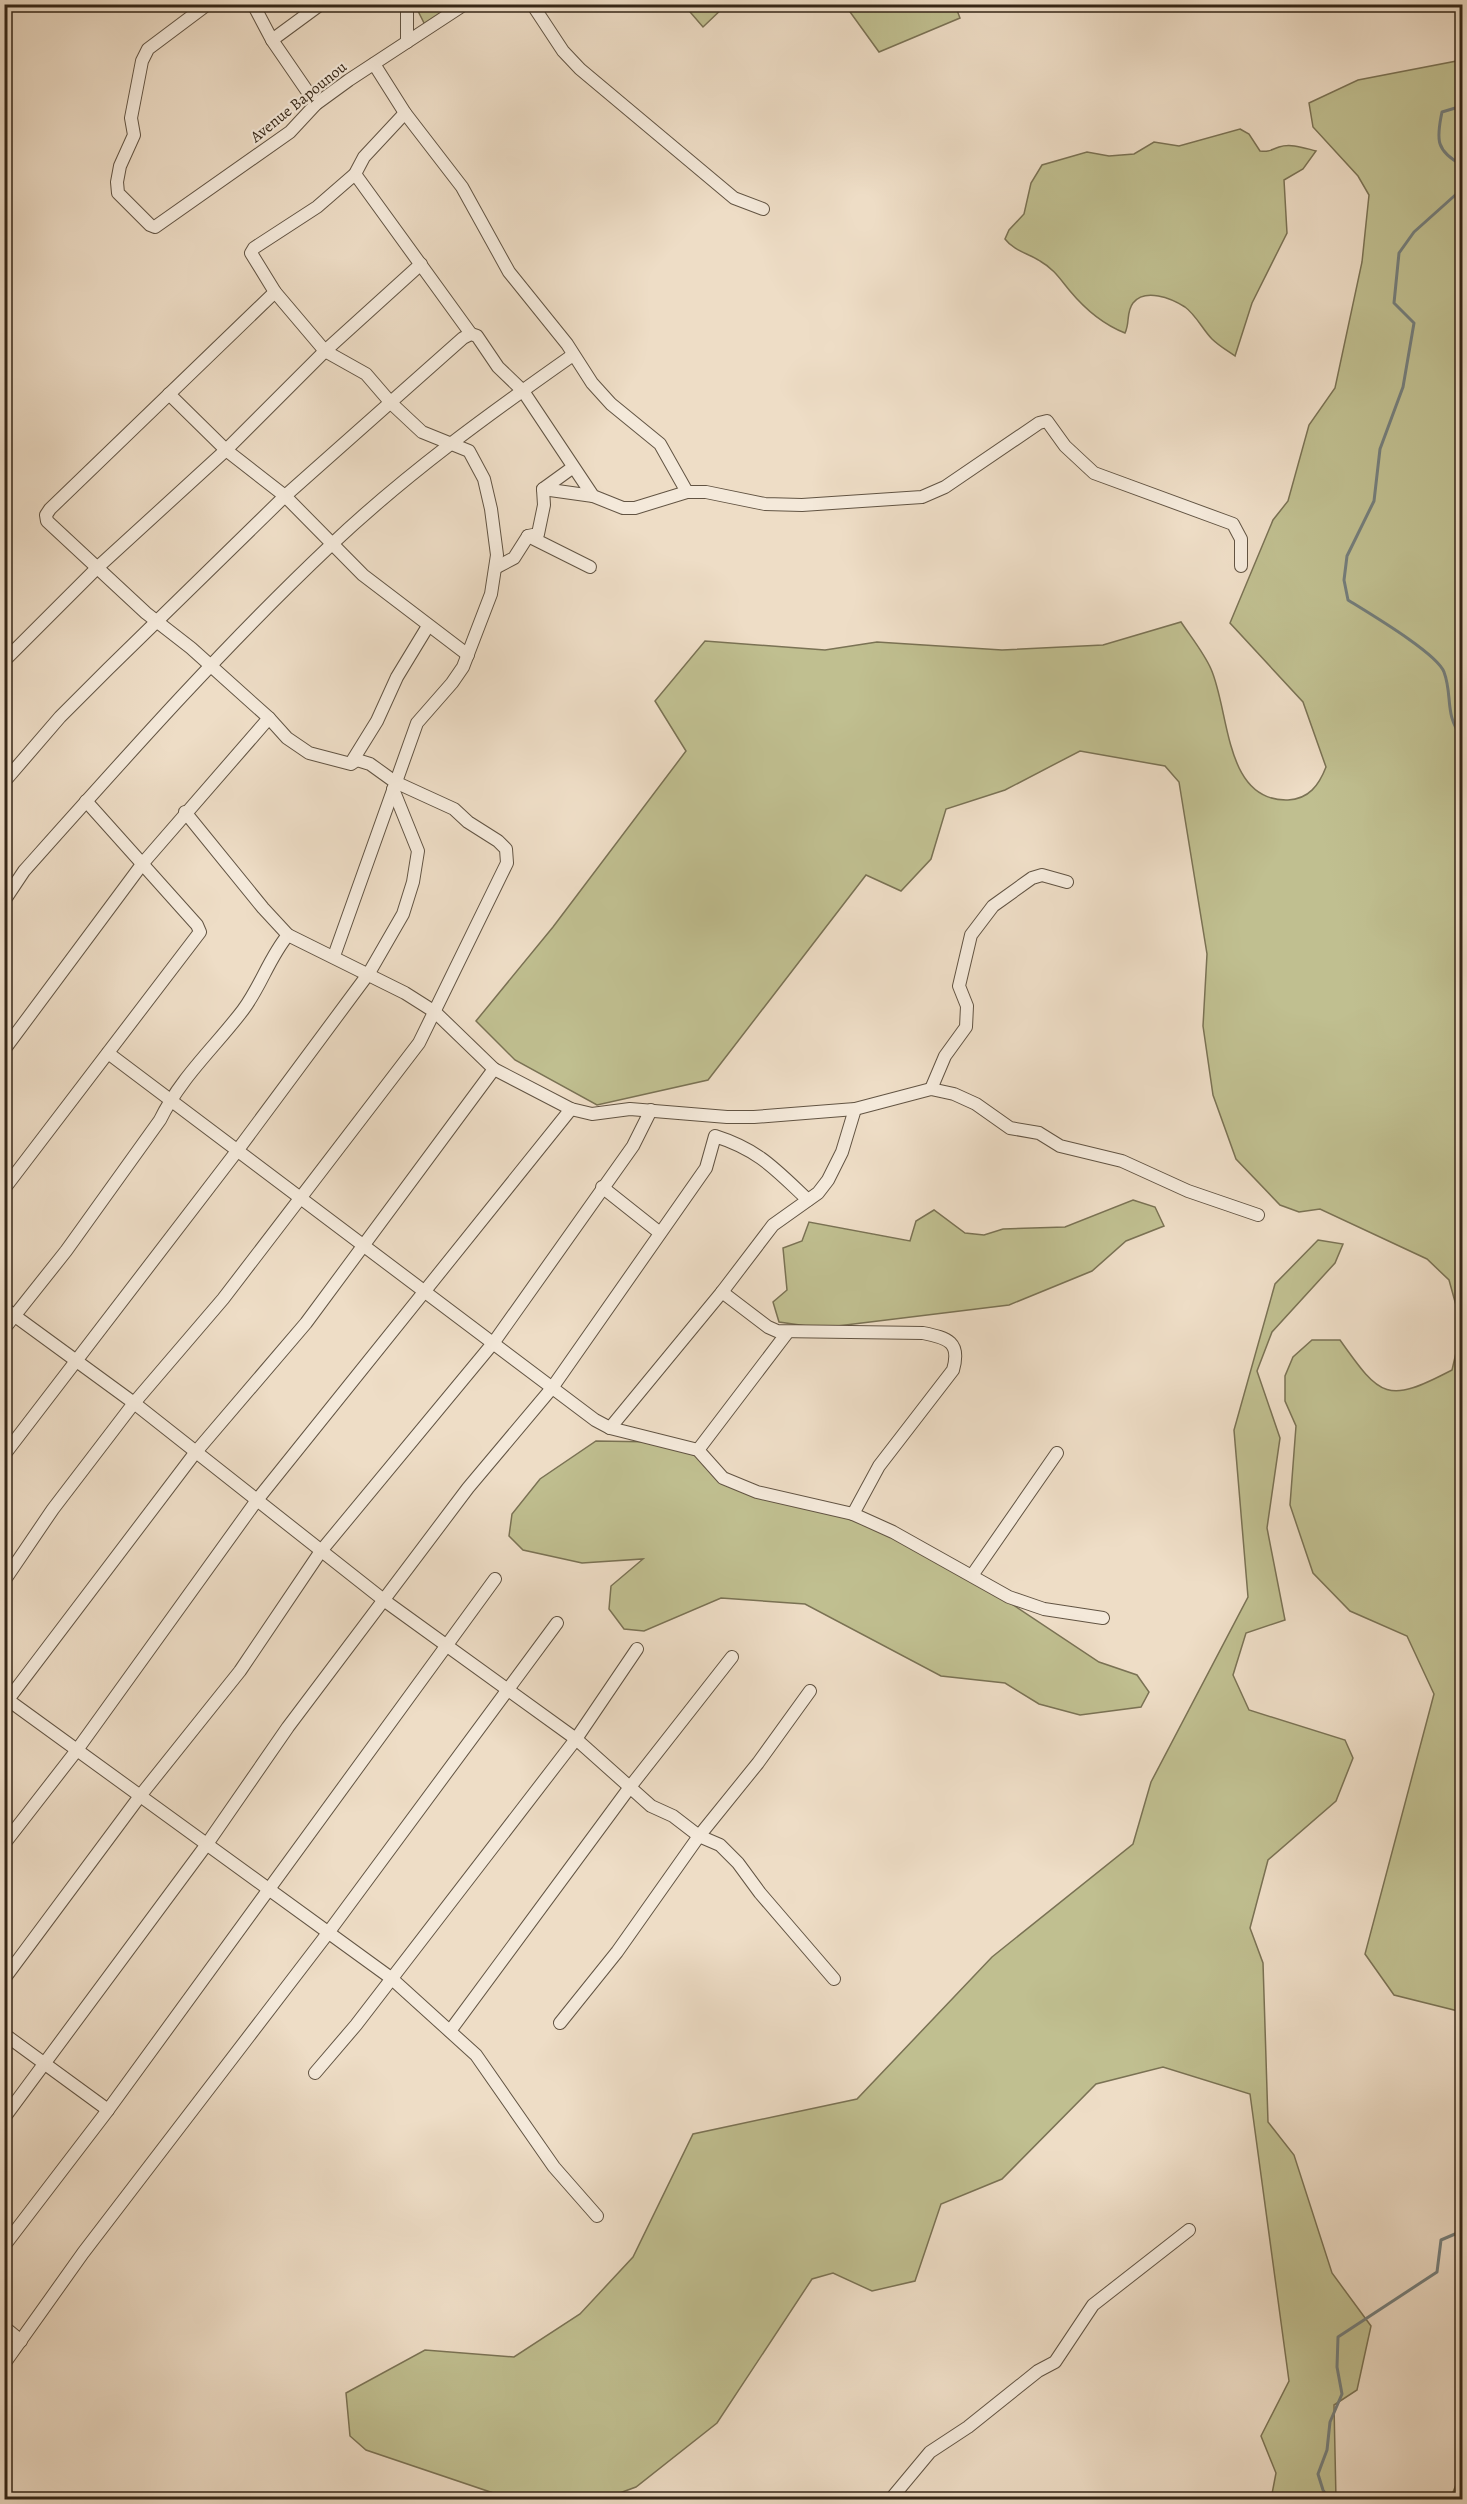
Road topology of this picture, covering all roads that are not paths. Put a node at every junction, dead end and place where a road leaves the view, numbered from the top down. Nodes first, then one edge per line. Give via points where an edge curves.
1 (208, 4) edge
2 (253, 4) edge
3 (321, 4) edge
4 (407, 4) edge
5 (465, 4) edge
6 (532, 4) edge
7 (272, 40) junction
8 (406, 42) junction
9 (374, 64) junction
10 (316, 104) junction
11 (405, 113) junction
12 (355, 174) junction
13 (763, 209) dead end
14 (421, 264) junction
15 (275, 292) junction
16 (471, 334) junction
17 (325, 351) junction
18 (573, 355) junction
19 (523, 391) junction
20 (169, 394) junction
21 (391, 403) junction
22 (450, 442) junction
23 (226, 450) junction
24 (572, 468) junction
25 (543, 489) junction
26 (687, 492) junction
27 (285, 496) junction
28 (593, 496) junction
29 (528, 536) junction
30 (332, 544) junction
31 (1241, 566) dead end
32 (98, 567) junction
33 (497, 567) junction
34 (590, 567) dead end
35 (158, 621) junction
36 (428, 626) junction
37 (468, 655) junction
38 (4, 661) edge
39 (209, 665) junction
40 (269, 718) junction
41 (351, 764) junction
42 (4, 782) edge
43 (394, 786) junction
44 (87, 801) junction
45 (186, 812) junction
46 (143, 863) junction
47 (1067, 882) dead end
48 (4, 901) edge
49 (288, 935) junction
50 (334, 956) junction
51 (369, 973) junction
52 (435, 1012) junction
53 (4, 1050) edge
54 (108, 1053) junction
55 (494, 1069) junction
56 (931, 1089) junction
57 (169, 1100) junction
58 (571, 1109) junction
59 (855, 1109) junction
60 (651, 1110) junction
61 (719, 1117) junction
62 (715, 1136) junction
63 (237, 1151) junction
64 (602, 1187) junction
65 (4, 1189) edge
66 (301, 1198) junction
67 (808, 1200) junction
68 (1258, 1215) dead end
69 (660, 1233) junction
70 (363, 1246) junction
71 (425, 1292) junction
72 (722, 1292) junction
73 (4, 1308) edge
74 (16, 1316) junction
75 (4, 1329) edge
76 (787, 1333) junction
77 (494, 1342) junction
78 (76, 1361) junction
79 (552, 1388) junction
80 (134, 1403) junction
81 (610, 1428) junction
82 (698, 1450) junction
83 (195, 1453) junction
84 (1057, 1453) dead end
85 (4, 1455) edge
86 (257, 1500) junction
87 (853, 1514) junction
88 (321, 1551) junction
89 (973, 1574) junction
90 (495, 1579) dead end
91 (4, 1581) edge
92 (385, 1600) junction
93 (1103, 1618) dead end
94 (557, 1623) dead end
95 (447, 1646) junction
96 (637, 1649) dead end
97 (732, 1657) dead end
98 (507, 1687) junction
99 (810, 1691) dead end
100 (6, 1701) edge
101 (576, 1738) junction
102 (78, 1750) junction
103 (630, 1787) junction
104 (140, 1796) junction
105 (699, 1836) junction
106 (4, 1844) edge
107 (207, 1844) junction
108 (269, 1888) junction
109 (328, 1933) junction
110 (391, 1978) junction
111 (4, 1979) edge
112 (834, 1979) dead end
113 (560, 2023) dead end
114 (450, 2031) junction
115 (4, 2034) edge
116 (44, 2065) junction
117 (315, 2073) dead end
118 (108, 2110) junction
119 (4, 2118) edge
120 (597, 2216) dead end
121 (1189, 2230) dead end
122 (4, 2246) edge
123 (4, 2327) edge
124 (21, 2341) junction
125 (4, 2364) edge
126 (890, 2499) edge

1 - 10 street, Avenue Bapounou via 148,49 142,61 131,118 134,135 117,182 118,193 150,225 155,227 290,132
2 - 7 street
3 - 7 street
4 - 8 street
5 - 8 street, Avenue Bapounou
6 - 13 street via 580,69 734,198
7 - 10 street
8 - 9 street, Avenue Bapounou
9 - 10 street, Avenue Bapounou
9 - 11 street
11 - 12 street via 364,158
11 - 18 street via 462,187 509,272
12 - 14 street
12 - 15 street via 317,207 254,248 252,259
14 - 16 street
14 - 17 street
15 - 17 street
15 - 20 street
16 - 19 street via 477,336 498,367
16 - 21 street
17 - 21 street via 366,374
17 - 23 street
18 - 19 street
18 - 26 street via 611,404 660,444
19 - 22 street
19 - 24 street
20 - 23 street
20 - 32 street via 46,514 52,526
21 - 22 street via 422,432
21 - 27 street
22 - 30 street
22 - 33 street via 469,451 484,479
23 - 27 street
23 - 32 street
24 - 25 street
24 - 28 street
25 - 28 street
25 - 29 street via 544,505 537,534
26 - 28 street via 635,508 623,508
26 - 31 street via 765,504 922,497 945,487 1047,421 1065,446 1094,473 1233,524 1241,539
27 - 30 street
27 - 35 street
29 - 33 street via 514,558
29 - 34 street
30 - 36 street via 363,575
30 - 39 street
32 - 35 street
32 - 38 street
33 - 37 street
35 - 39 street
35 - 42 street via 60,717
36 - 37 street
36 - 41 street
37 - 43 street via 452,683 417,723
39 - 40 street
39 - 44 street
40 - 41 street via 287,738 309,753
40 - 45 street
41 - 43 street via 357,760 370,764
43 - 50 street
43 - 51 street via 418,851 403,914
43 - 52 street via 446,804 498,841 508,856
44 - 46 street
44 - 48 street via 24,872
45 - 46 street
45 - 49 street
46 - 53 street
46 - 54 street via 200,927 200,932
47 - 56 street via 1042,875 1032,878 993,906 971,935 959,986 967,1006 966,1027 945,1056
49 - 50 street
49 - 57 street via 267,963 244,1009
50 - 51 street
51 - 52 street
51 - 63 street
52 - 55 street
52 - 66 street via 419,1043
54 - 57 street
54 - 65 street
55 - 58 street
55 - 70 street
56 - 59 street
56 - 68 street via 976,1104 1010,1128 1039,1133 1060,1146 1122,1161 1188,1191
57 - 63 street
57 - 74 street via 159,1120
58 - 60 street via 592,1114 621,1109
58 - 71 street
59 - 61 street
59 - 67 street via 837,1165
60 - 61 street
60 - 64 street via 639,1137
61 - 62 street
62 - 67 street via 758,1154
62 - 69 street via 706,1168
63 - 66 street
63 - 78 street
64 - 69 street
64 - 77 street
66 - 70 street
66 - 80 street via 223,1299
67 - 72 street via 773,1225
69 - 79 street
70 - 71 street
70 - 83 street via 306,1323
71 - 77 street
71 - 86 street
72 - 76 street via 768,1328
72 - 81 street
73 - 74 street
74 - 75 street
74 - 78 street
76 - 82 street
76 - 87 street via 923,1333 942,1337 954,1346 957,1357 953,1370 879,1466
77 - 79 street
77 - 88 street
78 - 80 street
78 - 85 street
79 - 81 street
79 - 92 street via 468,1488
80 - 83 street
80 - 91 street
81 - 82 street
82 - 87 street via 723,1478 757,1492
83 - 86 street
83 - 100 street
84 - 89 street
86 - 88 street
86 - 102 street
87 - 89 street
88 - 92 street
88 - 104 street via 240,1671
89 - 93 street via 1009,1597 1044,1609
90 - 95 street
92 - 95 street
92 - 107 street via 288,1727
94 - 98 street
95 - 98 street
95 - 108 street
96 - 101 street
97 - 103 street
98 - 101 street
98 - 109 street
99 - 105 street
100 - 102 street
101 - 103 street
101 - 110 street
102 - 104 street
102 - 106 street
103 - 105 street via 651,1806 673,1816
103 - 114 street
104 - 107 street
104 - 111 street
105 - 112 street via 720,1845 738,1863
105 - 113 street via 617,1952
107 - 108 street
107 - 116 street
108 - 109 street
108 - 118 street
109 - 110 street
109 - 124 street via 83,2253
110 - 114 street
110 - 117 street
114 - 120 street via 476,2055 554,2167
115 - 116 street
116 - 118 street
116 - 119 street
118 - 122 street
121 - 126 street via 1093,2305 1055,2362 930,2452
123 - 124 street
124 - 125 street

